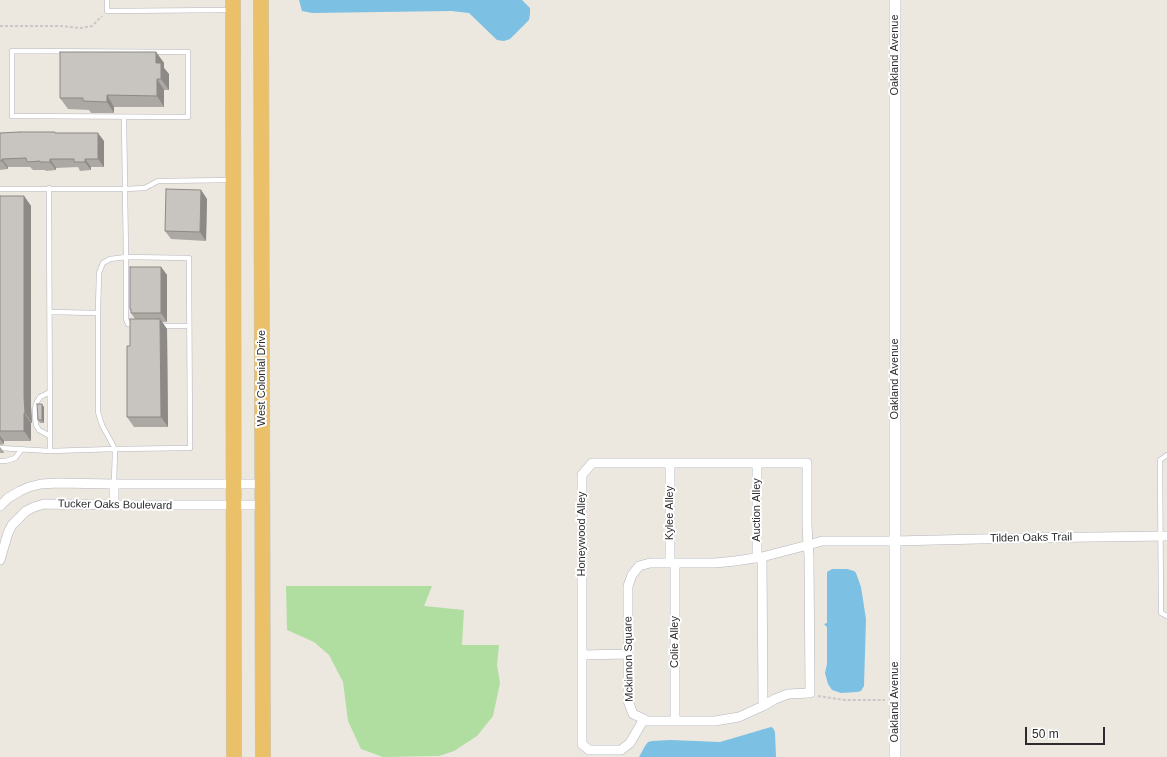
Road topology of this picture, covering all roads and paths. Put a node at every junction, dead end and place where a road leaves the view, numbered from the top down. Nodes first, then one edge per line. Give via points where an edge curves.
1 (107, 0) edge
2 (261, 0) edge
3 (895, 0) edge
4 (233, 5) edge
5 (107, 11) junction
6 (0, 26) edge
7 (124, 117) junction
8 (233, 180) junction
9 (49, 188) junction
10 (0, 189) edge
11 (125, 189) junction
12 (126, 257) junction
13 (50, 312) junction
14 (98, 313) junction
15 (138, 325) edge
16 (152, 325) edge
17 (189, 326) junction
18 (50, 392) junction
19 (50, 436) junction
20 (0, 448) edge
21 (22, 449) junction
22 (116, 449) junction
23 (50, 450) junction
24 (1167, 455) edge
25 (0, 461) edge
26 (670, 463) junction
27 (757, 463) junction
28 (114, 484) junction
29 (234, 484) junction
30 (262, 484) junction
31 (114, 505) junction
32 (234, 505) junction
33 (262, 505) junction
34 (0, 506) edge
35 (1164, 536) edge
36 (895, 541) junction
37 (808, 545) junction
38 (760, 557) junction
39 (0, 560) edge
40 (672, 563) junction
41 (1167, 616) edge
42 (628, 654) junction
43 (582, 655) junction
44 (810, 693) junction
45 (895, 700) junction
46 (763, 706) junction
47 (644, 719) junction
48 (675, 721) junction
49 (234, 757) edge
50 (263, 757) edge
51 (895, 757) edge

1 - 5 lane
2 - 30 highway, West Colonial Drive
3 - 36 street, Oakland Avenue
4 - 5 lane
4 - 8 highway
5 - 6 path via 92,26 81,28
7 - 7 lane via 188,117 188,52 12,51 12,116
7 - 11 lane
8 - 11 lane via 158,181 145,188
8 - 29 highway
9 - 10 lane
9 - 11 lane
9 - 13 lane
11 - 12 lane
12 - 14 lane via 113,258 103,263 99,273
12 - 15 lane via 126,319 128,324
12 - 17 lane via 189,258
13 - 14 lane
13 - 18 lane
14 - 22 lane via 98,412 102,425
16 - 17 lane
17 - 22 lane via 190,448
18 - 19 lane
18 - 19 lane via 40,397 34,418 40,430
19 - 23 lane
20 - 21 lane
21 - 23 lane
21 - 25 lane via 15,458
22 - 23 lane
22 - 28 lane
24 - 35 lane via 1160,460
26 - 27 street, Honeywood Alley
26 - 40 street, Kylee Alley
26 - 43 street, Honeywood Alley via 592,463 582,475
27 - 37 street, Honeywood Alley via 806,463
27 - 38 street, Auction Alley
28 - 29 street, Tucker Oaks Boulevard
28 - 31 street
28 - 34 street, Tucker Oaks Boulevard via 41,484 20,490
29 - 30 street, Tucker Oaks Boulevard
29 - 32 highway
30 - 33 highway, West Colonial Drive
31 - 32 street, Tucker Oaks Boulevard
31 - 39 street, Tucker Oaks Boulevard via 44,504 34,507 12,525
32 - 33 street, Tucker Oaks Boulevard
32 - 49 highway
33 - 50 highway, West Colonial Drive
35 - 36 street, Tilden Oaks Trail
35 - 41 lane via 1162,613
36 - 37 street, Mckinnon Square via 822,541
36 - 45 street, Oakland Avenue
37 - 38 street, Mckinnon Square
37 - 44 street
38 - 40 street, Mckinnon Square via 715,563
38 - 46 street, Auction Alley
40 - 42 street, Mckinnon Square via 639,566 632,576 628,586
40 - 48 street, Colie Alley
42 - 43 street
42 - 47 street, Mckinnon Square via 628,701 632,714
43 - 47 street, Honeywood Alley via 582,744 589,750 621,750 630,743
44 - 45 path via 844,700
44 - 46 street via 788,694
45 - 51 street, Oakland Avenue
46 - 48 street via 739,717 715,721
47 - 48 street

